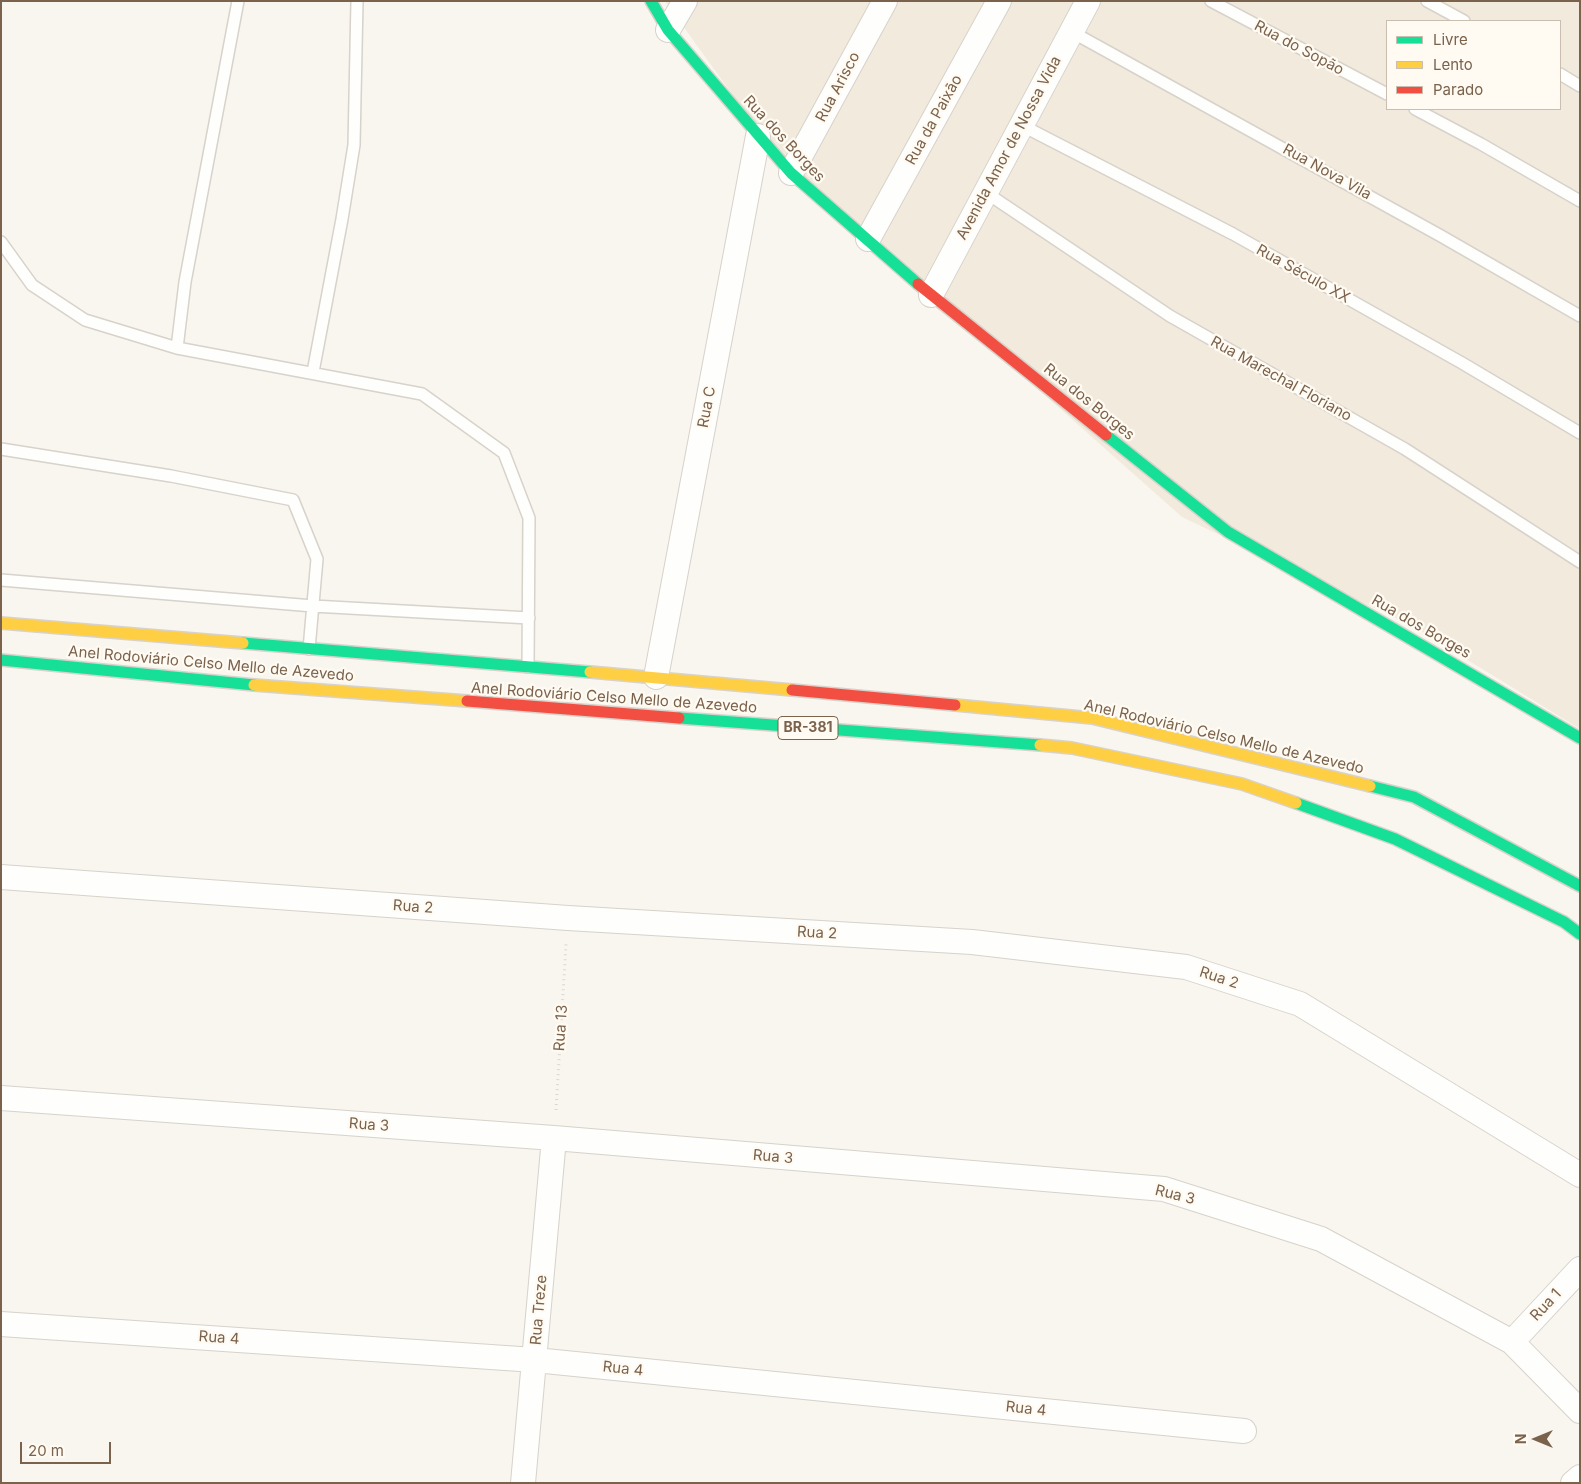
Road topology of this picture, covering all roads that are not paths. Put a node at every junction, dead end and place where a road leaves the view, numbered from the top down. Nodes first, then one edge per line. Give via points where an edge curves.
1 (238, 1) edge
2 (357, 1) edge
3 (651, 1) edge
4 (685, 1) edge
5 (884, 1) edge
6 (999, 1) edge
7 (1088, 1) edge
8 (1211, 1) edge
9 (1427, 1) edge
10 (1462, 20) edge
11 (668, 30) junction
12 (1072, 32) junction
13 (1561, 75) edge
14 (1580, 86) edge
15 (1386, 93) edge
16 (1417, 110) edge
17 (1021, 125) junction
18 (758, 136) junction
19 (792, 173) junction
20 (985, 192) junction
21 (1580, 201) edge
22 (868, 239) junction
23 (1, 242) edge
24 (931, 295) junction
25 (1580, 316) edge
26 (176, 348) junction
27 (313, 372) junction
28 (1580, 433) edge
29 (1, 449) edge
30 (1580, 562) edge
31 (1, 580) edge
32 (313, 606) junction
33 (529, 618) junction
34 (1, 623) edge
35 (309, 648) junction
36 (1, 660) edge
37 (528, 667) junction
38 (656, 677) junction
39 (1580, 738) edge
40 (1, 877) edge
41 (1580, 886) edge
42 (1580, 934) edge
43 (1, 1098) edge
44 (554, 1138) junction
45 (1580, 1176) edge
46 (1580, 1269) edge
47 (1, 1324) edge
48 (1512, 1342) junction
49 (534, 1360) junction
50 (1580, 1412) edge
51 (1244, 1431) dead end
52 (1580, 1476) edge
53 (523, 1483) edge
54 (1574, 1483) edge

1 - 26 lane via 185,282
2 - 27 lane via 354,145
3 - 11 main road, Rua dos Borges
4 - 11 street
5 - 19 street, Rua Arisco
6 - 22 street, Rua da Paixão
7 - 12 street, Avenida Amor de Nossa Vida
8 - 15 lane, Rua do Sopão
9 - 10 lane
11 - 18 main road, Rua dos Borges
12 - 17 street, Avenida Amor de Nossa Vida
12 - 25 lane, Rua Nova Vila
13 - 14 lane
16 - 21 lane
17 - 20 street, Avenida Amor de Nossa Vida
17 - 28 lane, Rua Século XX via 1233,234
18 - 19 main road, Rua dos Borges
18 - 38 street, Rua C
19 - 22 main road, Rua dos Borges
20 - 24 street, Avenida Amor de Nossa Vida
20 - 30 lane, Rua Marechal Floriano via 1170,316 1405,449
22 - 24 main road, Rua dos Borges
23 - 26 lane via 32,285 85,320
24 - 39 main road, Rua dos Borges via 1228,532
26 - 27 lane
27 - 33 lane via 422,394 504,453 529,518
29 - 32 lane via 171,476 293,500 317,559
31 - 32 lane
32 - 33 lane
32 - 35 lane
33 - 37 lane
34 - 35 main road, Anel Rodoviário Celso Mello de Azevedo / BR-381
35 - 37 main road, Anel Rodoviário Celso Mello de Azevedo / BR-381
36 - 42 main road, Anel Rodoviário Celso Mello de Azevedo / BR-381 via 269,686 1072,748 1242,784 1395,839 1564,922
37 - 38 main road, Anel Rodoviário Celso Mello de Azevedo / BR-381
38 - 41 main road, Anel Rodoviário Celso Mello de Azevedo / BR-381 via 1092,718 1414,797
40 - 45 street, Rua 2 via 568,918 972,942 1186,967 1300,1004
43 - 44 street, Rua 3
44 - 48 street, Rua 3 via 1164,1190 1321,1239
44 - 49 street, Rua Treze
46 - 48 street, Rua 1
47 - 49 street, Rua 4
48 - 50 street, Rua 3
49 - 51 street, Rua 4
49 - 53 street, Rua Treze
52 - 54 street

